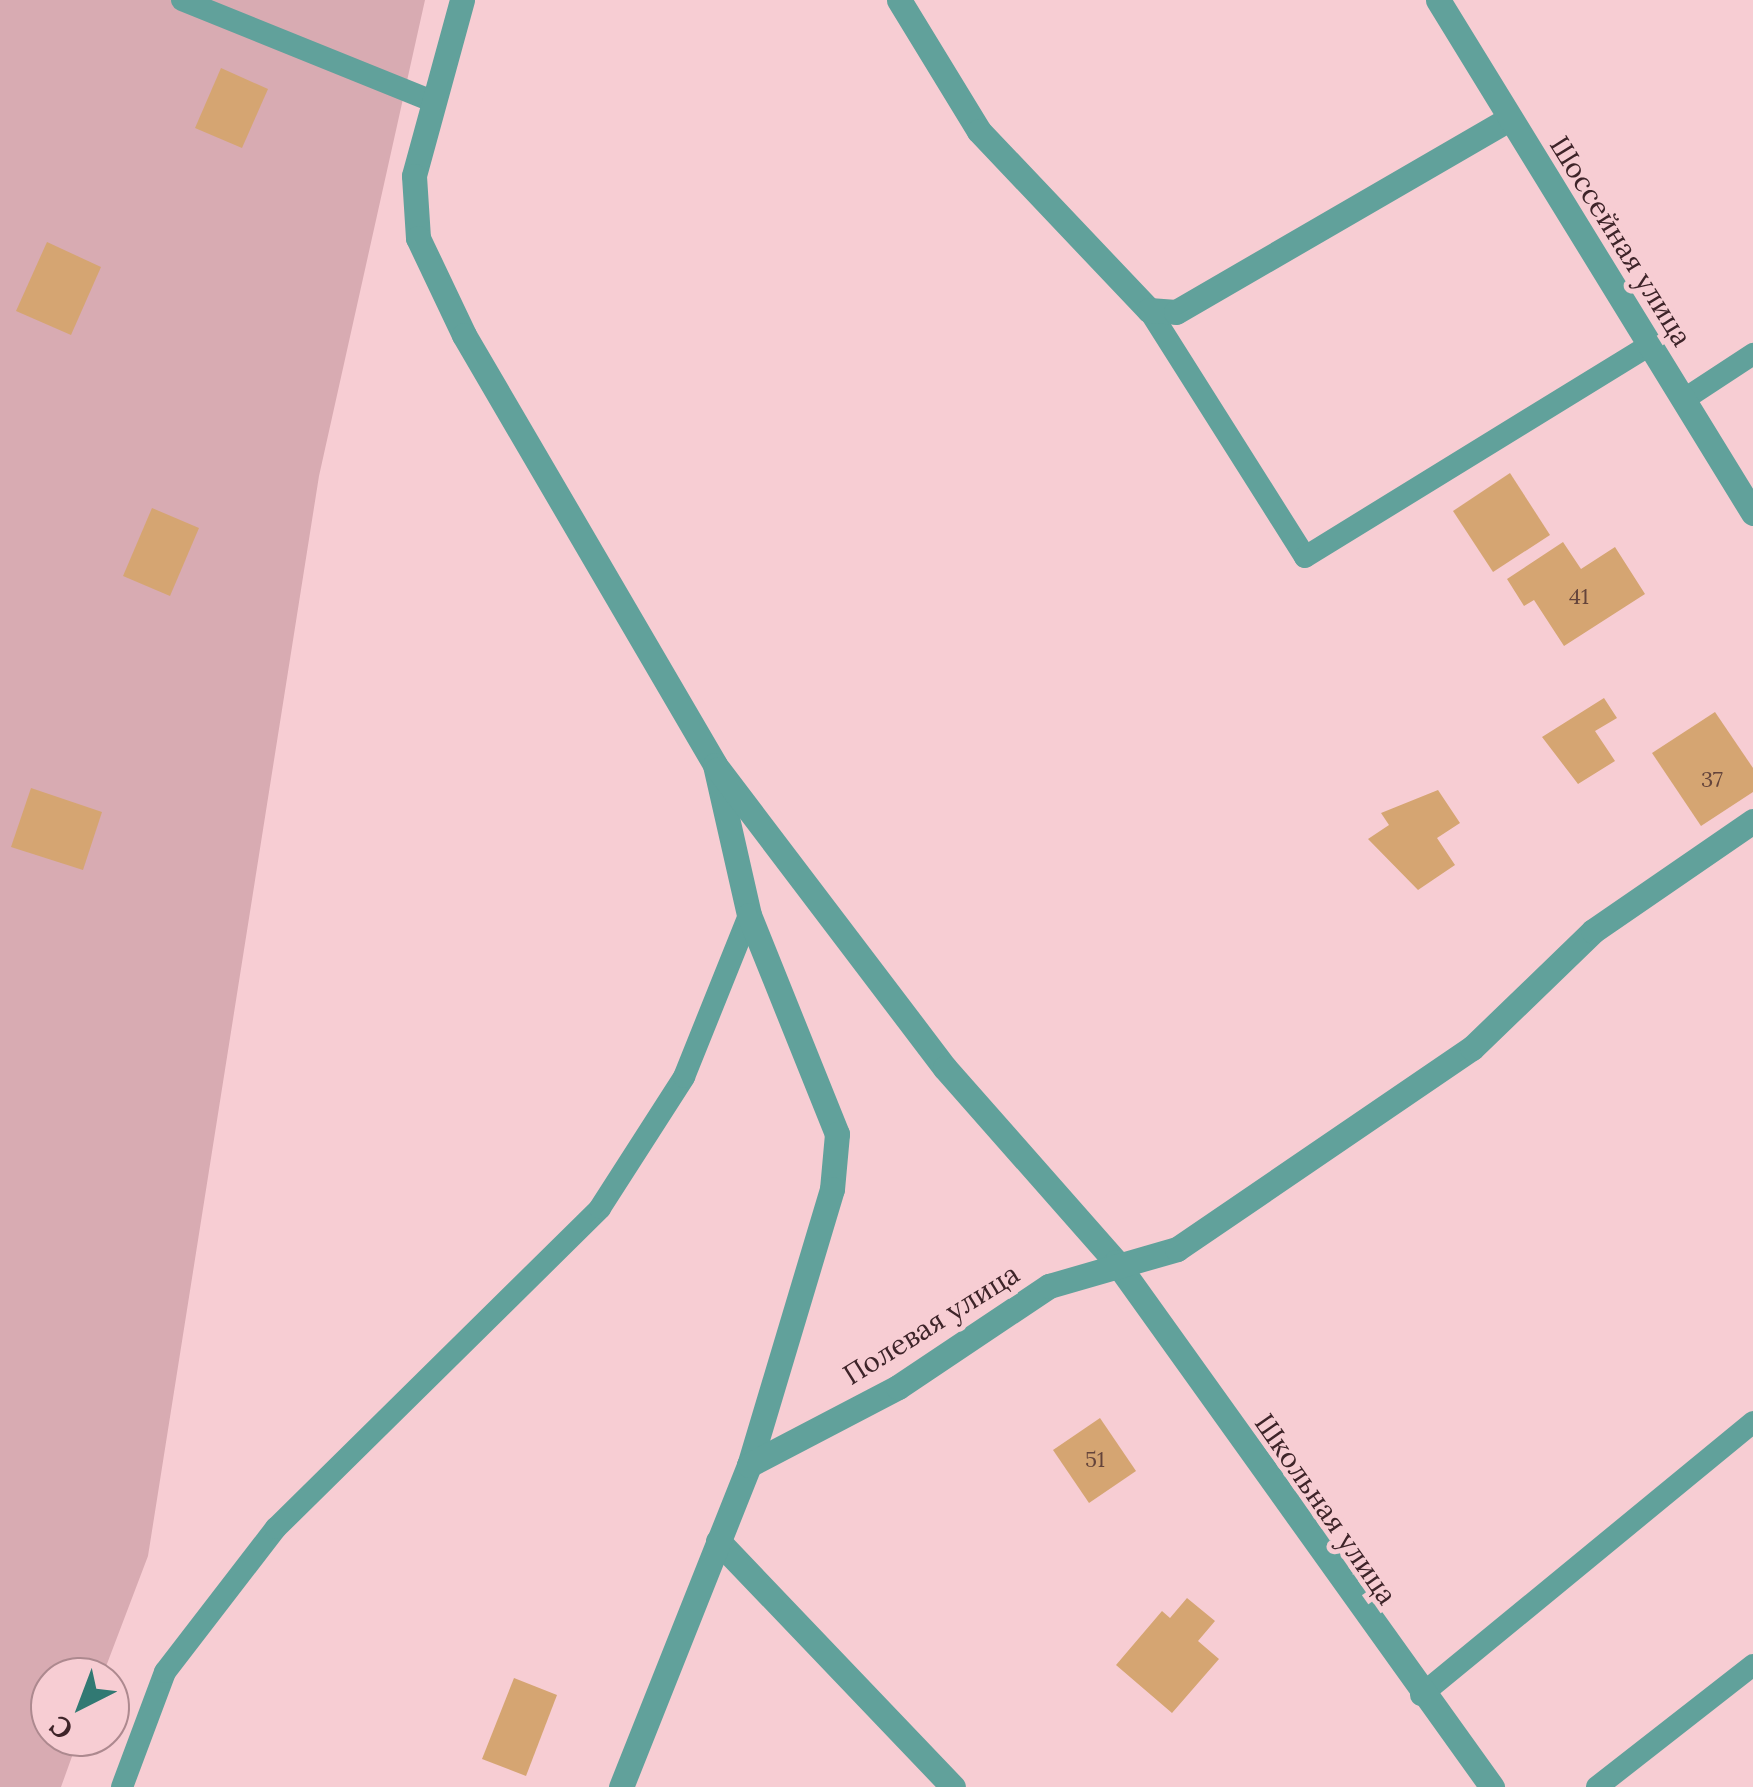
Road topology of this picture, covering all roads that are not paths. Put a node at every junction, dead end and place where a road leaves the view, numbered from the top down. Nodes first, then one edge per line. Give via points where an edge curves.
1 (182, 0) edge
2 (462, 0) edge
3 (899, 0) edge
4 (1438, 0) edge
5 (430, 100) junction
6 (1510, 118) junction
7 (1148, 310) junction
8 (1650, 345) junction
9 (1753, 354) edge
10 (1683, 400) junction
11 (1753, 513) edge
12 (715, 765) junction
13 (1753, 822) edge
14 (749, 915) junction
15 (1116, 1262) junction
16 (1753, 1422) edge
17 (749, 1465) junction
18 (718, 1541) junction
19 (1753, 1665) edge
20 (1421, 1695) junction
21 (122, 1787) edge
22 (622, 1787) edge
23 (953, 1787) edge
24 (1492, 1787) edge
25 (1597, 1787) edge

1 - 5 lane
2 - 5 street
3 - 7 street via 979,131
4 - 6 street, Шоссейная улица
5 - 12 street via 414,176 418,238 464,334
6 - 7 street via 1176,312
6 - 8 street, Шоссейная улица
7 - 8 lane via 1304,557
8 - 10 street, Шоссейная улица
9 - 10 lane
10 - 11 street, Шоссейная улица
12 - 14 street
12 - 15 street, Школьная улица via 945,1068
13 - 15 street, Полевая улица via 1593,931 1472,1048 1178,1250
14 - 17 street via 838,1134 832,1190
14 - 21 lane via 684,1077 600,1208 276,1528 164,1672
15 - 17 street, Полевая улица via 1049,1286 898,1387
15 - 20 street, Школьная улица
16 - 20 lane
17 - 18 street
18 - 22 street
18 - 23 street
19 - 25 lane
20 - 24 street, Школьная улица

